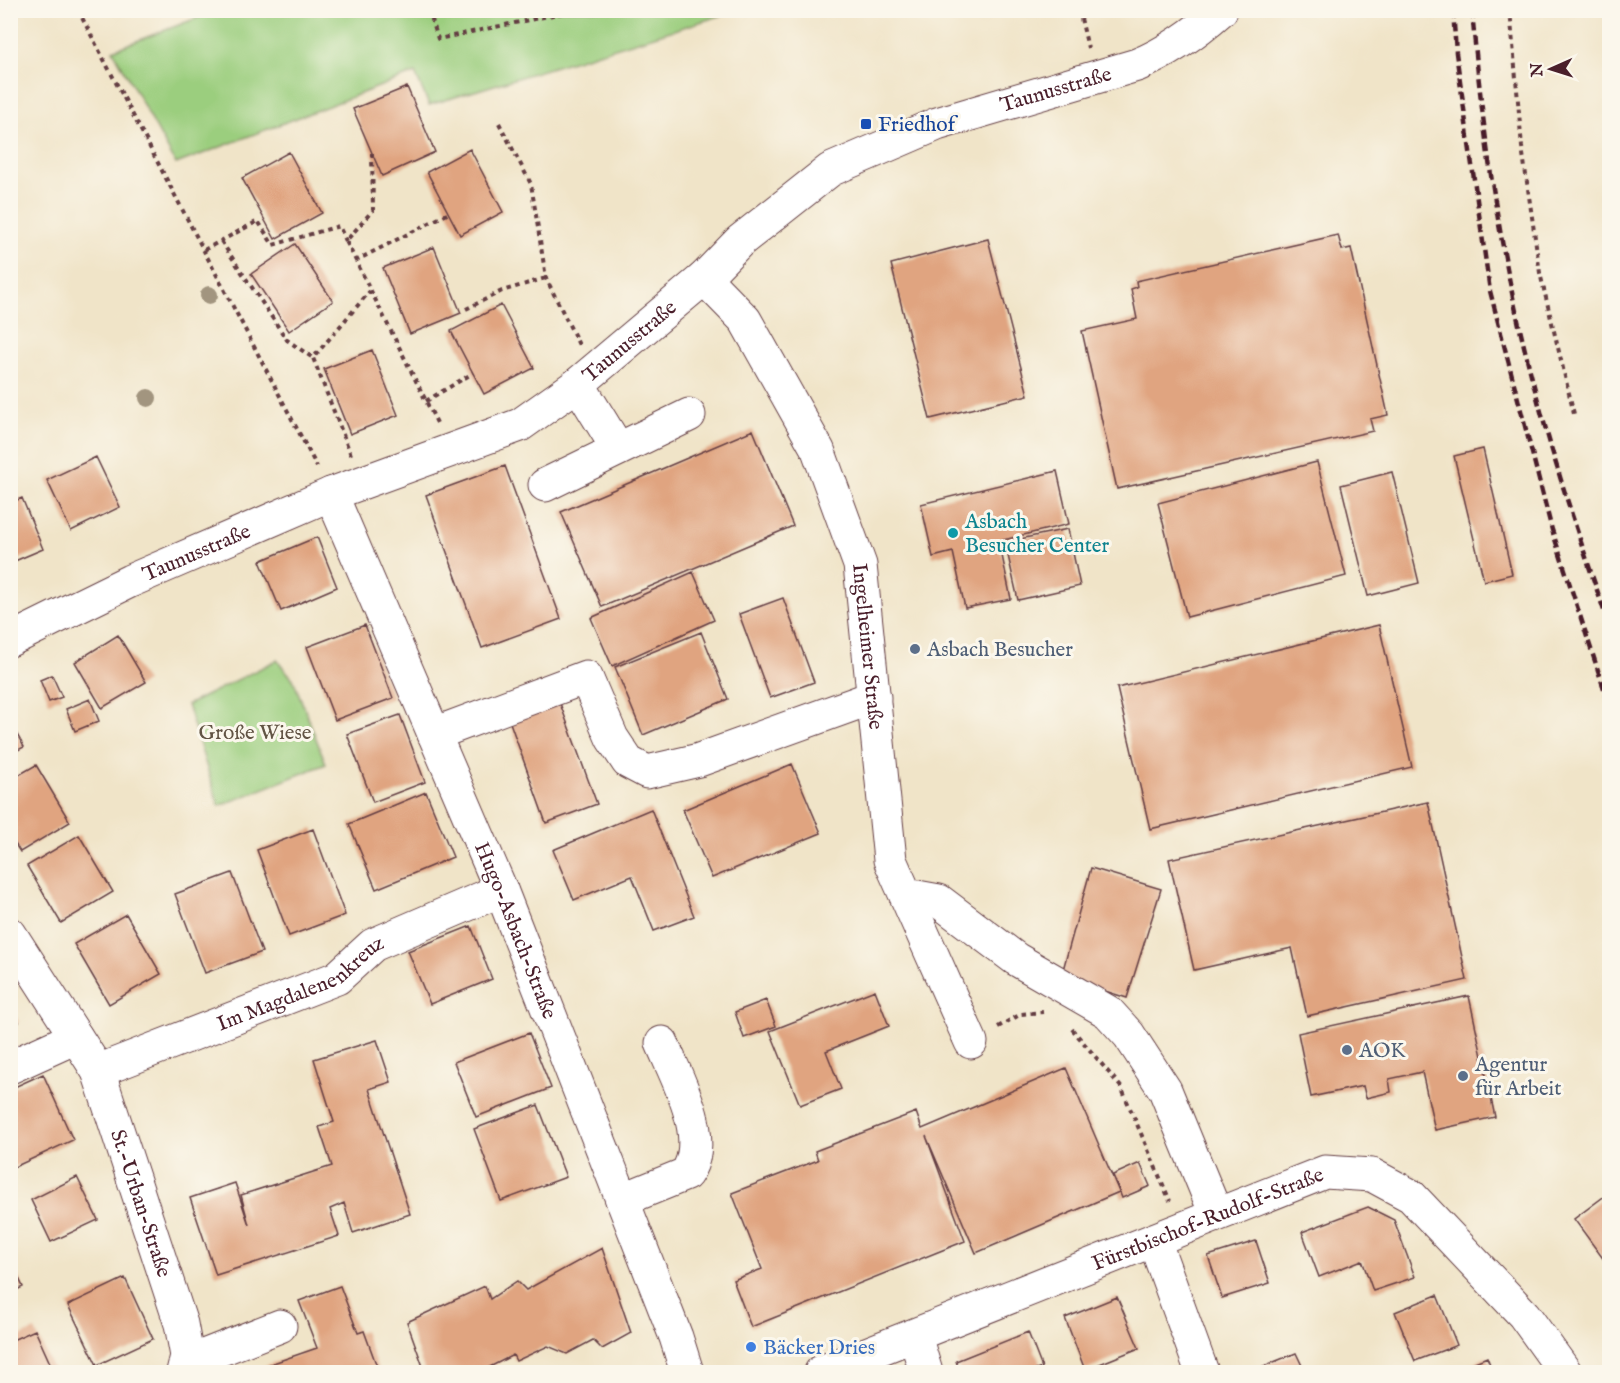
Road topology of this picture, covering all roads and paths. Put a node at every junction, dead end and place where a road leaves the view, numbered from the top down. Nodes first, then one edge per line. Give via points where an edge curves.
1 (78, 10) edge
2 (429, 10) edge
3 (577, 10) edge
4 (1078, 10) edge
5 (1221, 10) edge
6 (1510, 10) edge
7 (1095, 78) junction
8 (499, 123) dead end
9 (372, 153) dead end
10 (449, 213) dead end
11 (221, 241) junction
12 (346, 241) junction
13 (204, 250) junction
14 (355, 261) junction
15 (546, 278) junction
16 (704, 278) junction
17 (370, 291) junction
18 (466, 309) dead end
19 (313, 358) junction
20 (473, 373) dead end
21 (585, 378) junction
22 (426, 400) junction
23 (1574, 414) dead end
24 (689, 415) dead end
25 (618, 449) junction
26 (450, 451) junction
27 (362, 483) junction
28 (545, 485) dead end
29 (331, 495) junction
30 (10, 640) edge
31 (874, 697) junction
32 (434, 734) junction
33 (501, 890) junction
34 (906, 896) junction
35 (10, 934) edge
36 (1050, 1015) dead end
37 (1067, 1023) dead end
38 (76, 1037) junction
39 (971, 1042) joint
40 (662, 1043) dead end
41 (10, 1067) edge
42 (98, 1071) junction
43 (622, 1200) junction
44 (1216, 1214) junction
45 (1167, 1234) junction
46 (280, 1326) dead end
47 (915, 1336) junction
48 (185, 1364) edge
49 (687, 1372) edge
50 (821, 1372) edge
51 (926, 1372) edge
52 (1202, 1372) edge
53 (1565, 1372) edge

1 - 13 path
2 - 3 path via 438,39
4 - 7 path
5 - 7 street, Taunusstraße via 1160,56
6 - 23 path via 1522,147 1540,273
7 - 16 street, Taunusstraße via 937,124 830,170 740,241
8 - 15 path via 531,184
9 - 12 path via 374,210
10 - 14 path
11 - 12 path via 258,221 273,245 339,226
11 - 13 path
11 - 19 path via 287,340
12 - 14 path
13 - 29 path
14 - 17 path
15 - 18 path via 502,291
15 - 21 path
16 - 21 street, Taunusstraße
16 - 31 street, Ingelheimer Straße via 745,320 818,450 860,565
17 - 19 path
17 - 22 path
19 - 27 path
20 - 22 path
21 - 25 street
21 - 26 street, Taunusstraße via 520,425
22 - 26 path
24 - 25 street
25 - 28 street
26 - 27 street, Taunusstraße
27 - 29 street, Taunusstraße
29 - 30 street, Taunusstraße via 129,581
29 - 32 street, Hugo-Asbach-Straße
31 - 32 street via 699,760 647,772 628,762 612,738 586,677
31 - 34 street, Ingelheimer Straße via 890,860
32 - 33 street, Hugo-Asbach-Straße
33 - 42 street, Im Magdalenenkreuz via 373,945 337,978
33 - 43 street, Hugo-Asbach-Straße
34 - 39 street, Ingelheimer Straße
34 - 44 street via 939,901 1016,959 1108,1012 1129,1035 1165,1090
35 - 38 street, St.-Urban-Straße
36 - 39 path via 1042,1011 1021,1014
37 - 45 path via 1120,1088
38 - 41 street
38 - 42 street, St.-Urban-Straße
40 - 43 street via 693,1123 696,1153 686,1174 675,1181
42 - 48 street, St.-Urban-Straße via 181,1324
43 - 49 street, Hugo-Asbach-Straße
44 - 45 street, Fürstbischof-Rudolf-Straße
44 - 53 street, Fürstbischof-Rudolf-Straße via 1325,1172 1372,1175 1411,1196 1524,1316
45 - 47 street, Fürstbischof-Rudolf-Straße
45 - 52 street
46 - 48 street
47 - 50 street, Fürstbischof-Rudolf-Straße
47 - 51 street

